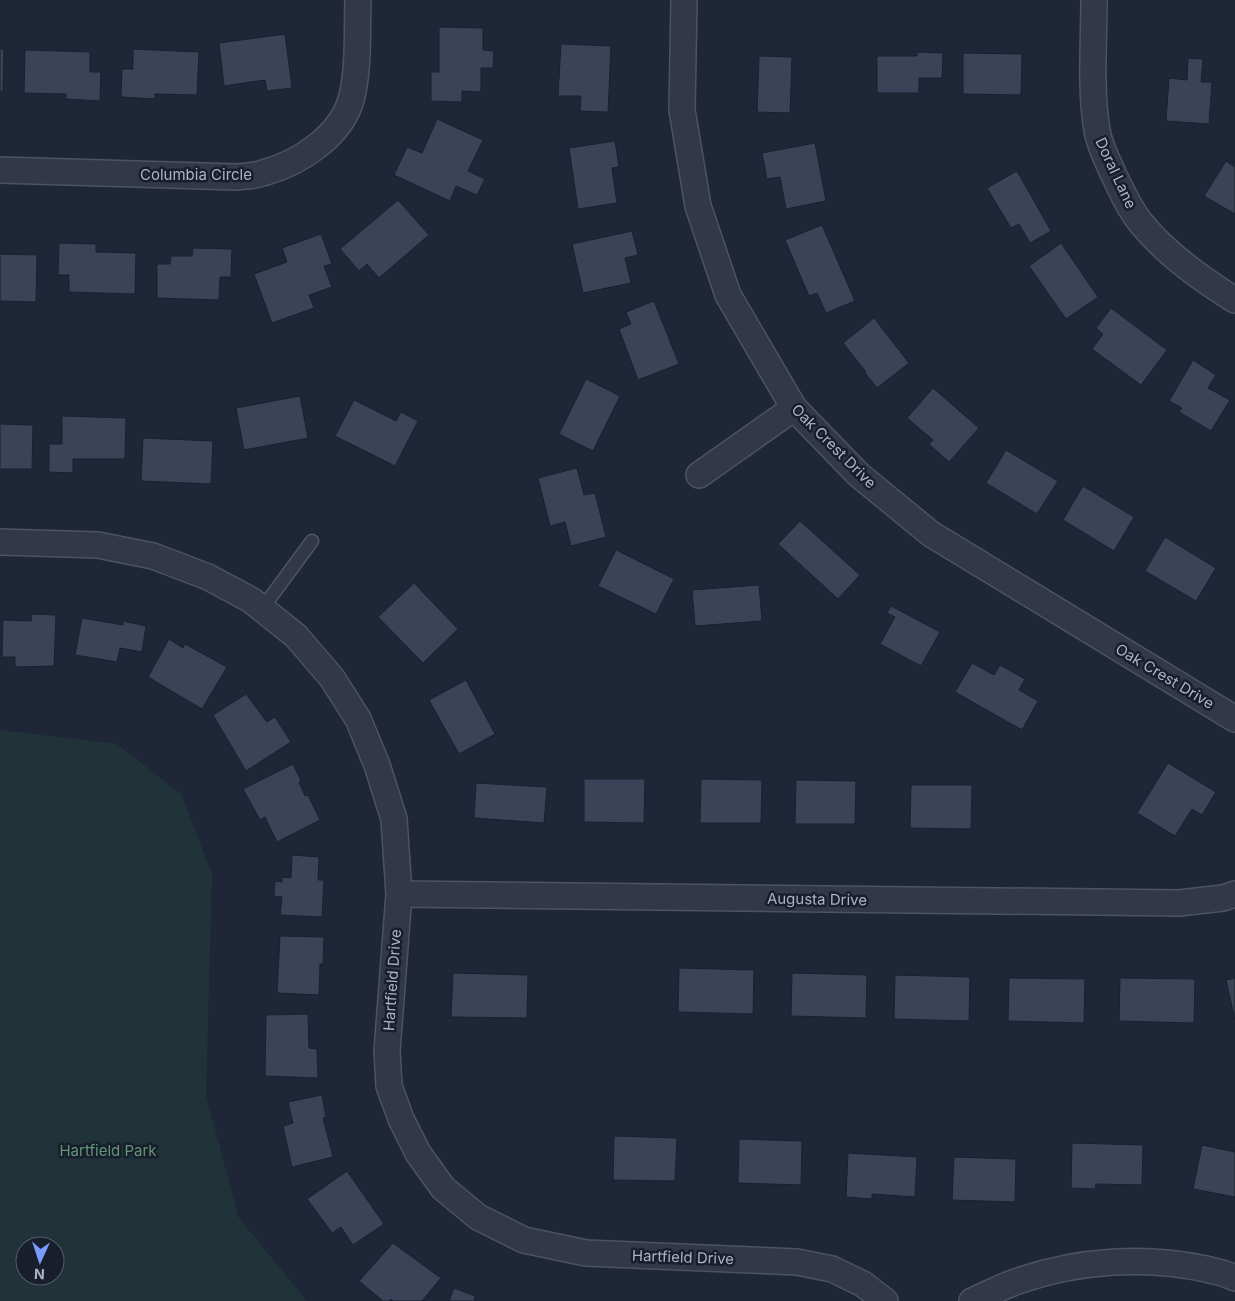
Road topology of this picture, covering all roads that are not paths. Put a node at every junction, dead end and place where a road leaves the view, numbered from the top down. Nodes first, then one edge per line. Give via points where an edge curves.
1 (358, 0) edge
2 (684, 0) edge
3 (1094, 0) edge
4 (0, 170) edge
5 (1235, 300) edge
6 (794, 408) junction
7 (699, 475) dead end
8 (312, 541) dead end
9 (0, 542) edge
10 (262, 609) junction
11 (1235, 718) edge
12 (398, 894) junction
13 (1235, 894) edge
14 (1235, 1278) edge
15 (885, 1301) edge
16 (972, 1301) edge

1 - 4 street, Columbia Circle via 355,73 346,114 312,150 288,164 262,174 237,177
2 - 6 street, Oak Crest Drive via 682,110 698,206 728,295
3 - 5 street, Doral Lane via 1097,131 1123,195 1140,222 1165,249
6 - 7 street
6 - 11 street, Oak Crest Drive via 859,475 931,534
8 - 10 lane
9 - 10 street, Hartfield Drive via 98,545 153,556 208,577
10 - 12 street, Hartfield Drive via 296,636 332,678 358,719 394,819
12 - 13 street, Augusta Drive via 1180,903
12 - 15 street, Hartfield Drive via 387,1051 389,1086 418,1153 443,1188 478,1217 524,1240 586,1253 797,1262 832,1269 863,1284
14 - 16 street via 1181,1264 1132,1261 1076,1266 1021,1280

